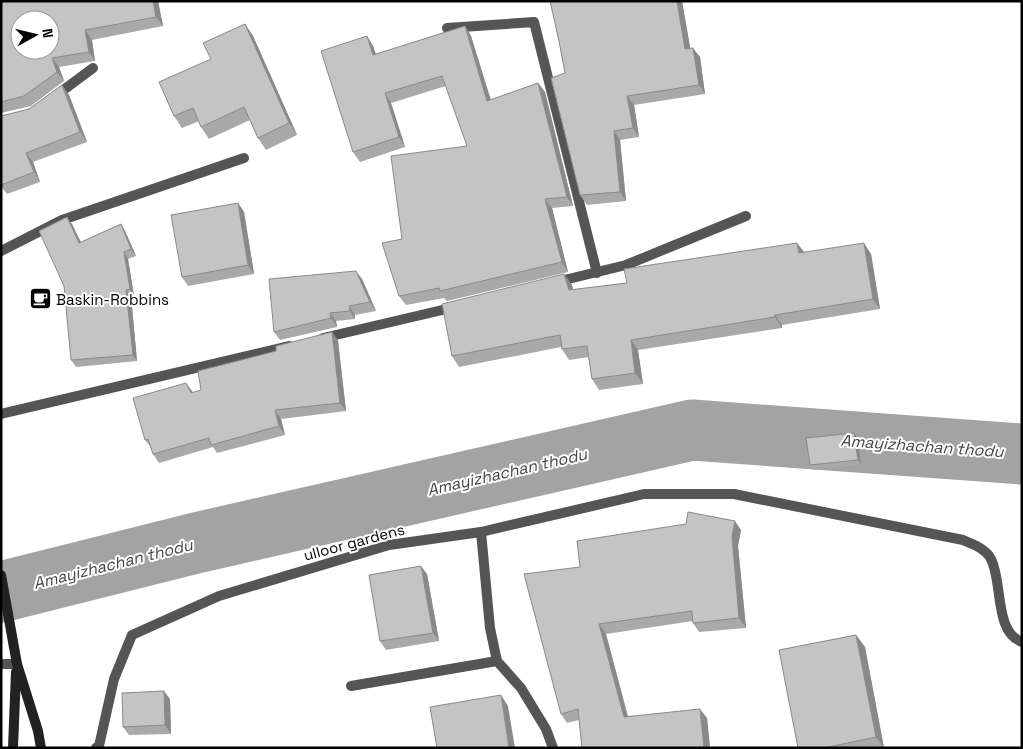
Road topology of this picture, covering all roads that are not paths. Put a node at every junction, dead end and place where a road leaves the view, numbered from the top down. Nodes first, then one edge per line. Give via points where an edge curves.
1 (447, 28) dead end
2 (93, 68) dead end
3 (49, 101) edge
4 (244, 158) dead end
5 (746, 216) dead end
6 (1, 251) edge
7 (597, 273) junction
8 (549, 284) edge
9 (462, 305) edge
10 (1, 414) edge
11 (481, 532) junction
12 (1, 575) edge
13 (1022, 642) edge
14 (497, 661) junction
15 (1, 664) edge
16 (17, 664) junction
17 (351, 686) dead end
18 (13, 748) edge
19 (41, 748) edge
20 (96, 748) edge
21 (554, 748) edge

1 - 7 street via 534,22
2 - 3 street
4 - 6 street via 62,220
5 - 7 street via 626,265
7 - 8 street
9 - 10 street
11 - 13 street, ulloor gardens via 644,494 734,494 963,540 980,547 991,558 1004,624 1008,633
11 - 14 street via 490,628
11 - 20 street, ulloor gardens via 380,548 219,596 132,635 114,679 100,746
12 - 16 main road
14 - 17 street
14 - 21 street via 521,688
15 - 16 street
16 - 18 main road
16 - 19 main road

